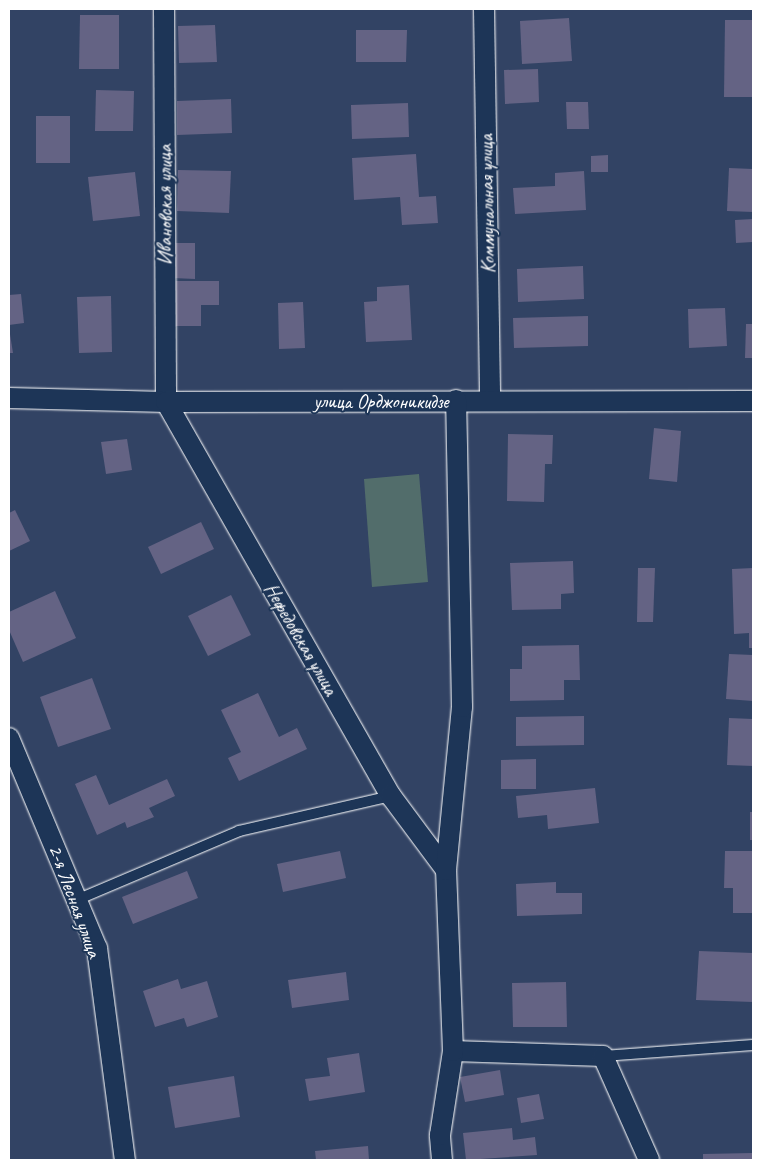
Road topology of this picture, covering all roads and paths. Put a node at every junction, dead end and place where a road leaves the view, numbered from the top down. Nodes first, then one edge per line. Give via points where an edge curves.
1 (164, 9) edge
2 (484, 9) edge
3 (9, 398) edge
4 (456, 400) junction
5 (490, 400) junction
6 (753, 400) edge
7 (166, 402) junction
8 (9, 738) edge
9 (391, 796) junction
10 (446, 870) junction
11 (79, 899) junction
12 (753, 1045) edge
13 (453, 1051) junction
14 (603, 1056) junction
15 (125, 1160) edge
16 (442, 1160) edge
17 (649, 1160) edge

1 - 7 street, Ивановская улица
2 - 5 street, Коммунальная улица
3 - 7 street, улица Орджоникидзе
4 - 5 street, улица Орджоникидзе
4 - 7 street, улица Орджоникидзе
4 - 10 street via 462,707
5 - 6 street, улица Орджоникидзе
7 - 9 street, Нефедовская улица
8 - 11 street, 2-я Лесная улица
9 - 10 street, Нефедовская улица
9 - 11 lane via 239,831
10 - 13 street
11 - 15 street, 2-я Лесная улица via 97,948
12 - 14 lane
13 - 14 street
13 - 16 street via 440,1135
14 - 17 street

